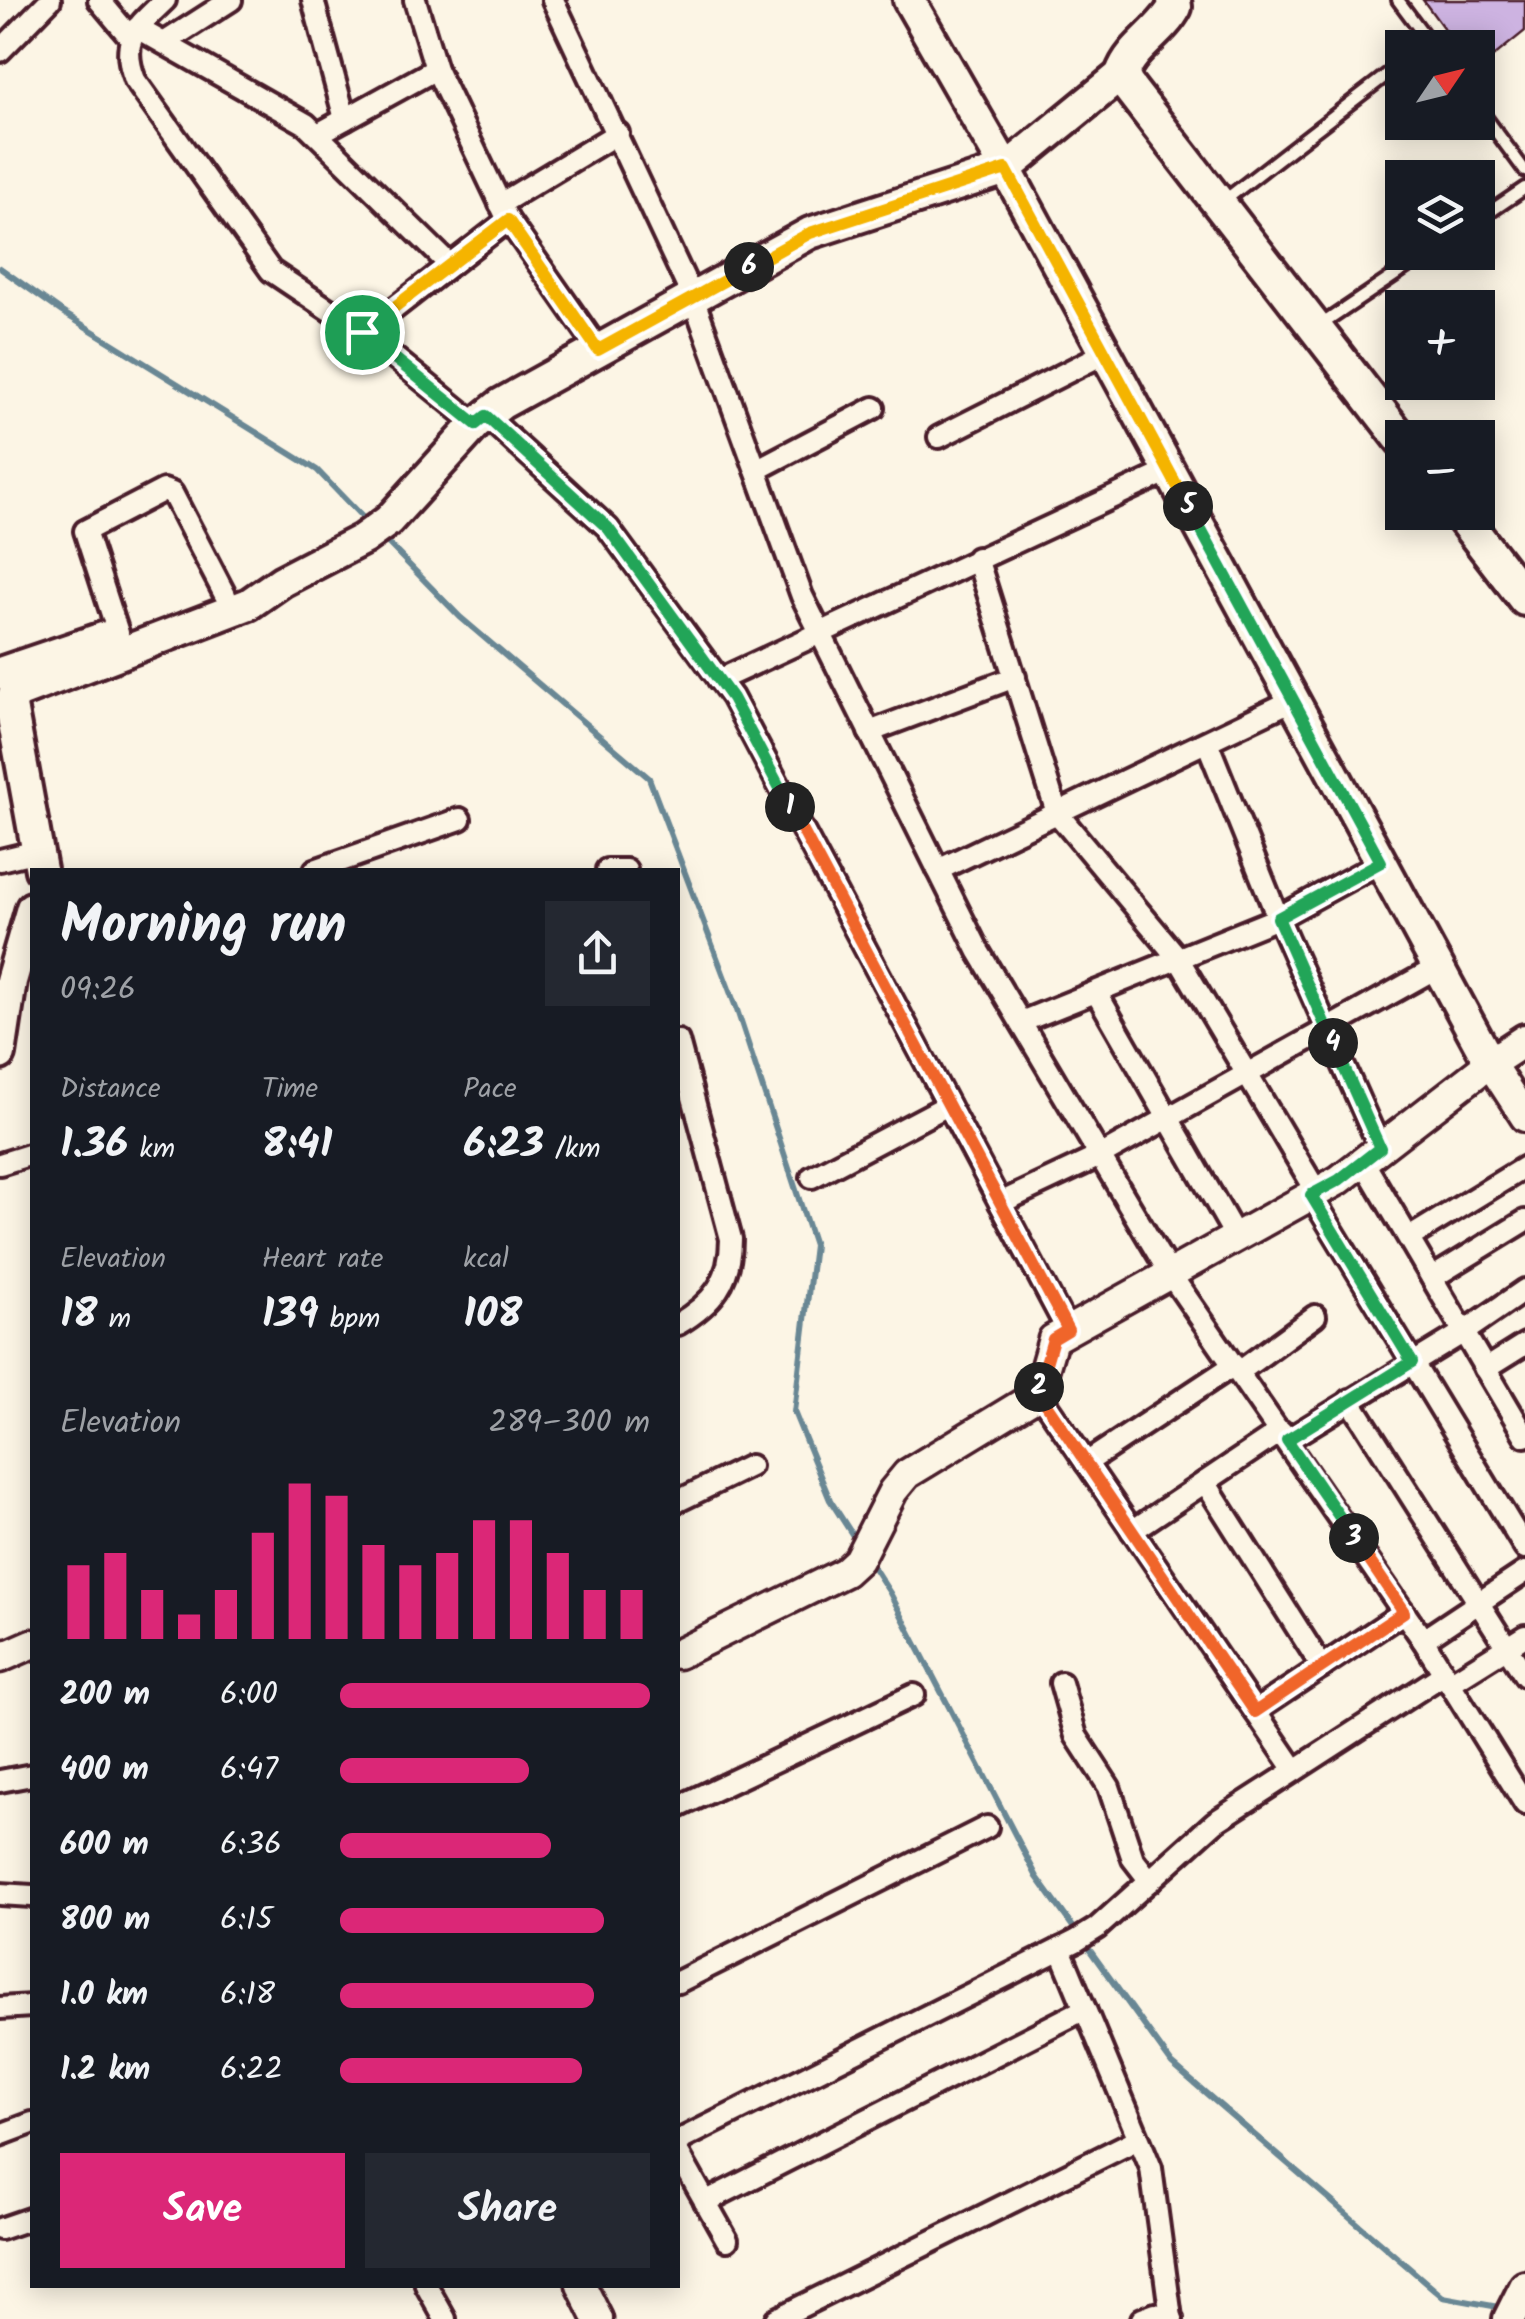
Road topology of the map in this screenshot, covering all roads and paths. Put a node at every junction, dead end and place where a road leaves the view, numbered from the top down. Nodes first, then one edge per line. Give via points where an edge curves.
1 (50, 0) edge
2 (99, 0) edge
3 (165, 0) edge
4 (232, 0) edge
5 (313, 0) edge
6 (415, 0) edge
7 (552, 0) edge
8 (910, 0) edge
9 (1398, 0) edge
10 (1179, 2) edge
11 (1418, 30) edge
12 (134, 33) junction
13 (164, 44) junction
14 (0, 51) edge
15 (436, 70) junction
16 (1122, 74) junction
17 (1385, 77) edge
18 (344, 119) junction
19 (1495, 130) edge
20 (618, 133) junction
21 (318, 134) junction
22 (1006, 169) junction
23 (1525, 171) edge
24 (1525, 188) edge
25 (1219, 204) junction
26 (1495, 208) edge
27 (504, 212) junction
28 (450, 265) junction
29 (1402, 270) edge
30 (693, 298) junction
31 (1316, 328) junction
32 (362, 332) junction
33 (598, 350) junction
34 (1106, 353) junction
35 (874, 408) dead end
36 (481, 420) junction
37 (1387, 420) edge
38 (939, 438) dead end
39 (756, 470) junction
40 (1169, 470) junction
41 (1472, 530) edge
42 (978, 558) junction
43 (282, 581) junction
44 (225, 596) junction
45 (1525, 599) edge
46 (180, 621) junction
47 (819, 631) junction
48 (118, 632) junction
49 (1015, 677) junction
50 (720, 680) junction
51 (5, 684) edge
52 (1294, 700) junction
53 (869, 732) junction
54 (1207, 742) junction
55 (1058, 813) junction
56 (460, 820) dead end
57 (0, 860) edge
58 (39, 860) edge
59 (361, 862) edge
60 (1381, 862) junction
61 (326, 868) edge
62 (938, 870) junction
63 (30, 912) edge
64 (1278, 918) junction
65 (11, 945) edge
66 (1178, 958) junction
67 (1438, 967) junction
68 (1096, 992) junction
69 (1021, 1022) junction
70 (1327, 1031) junction
71 (1525, 1040) edge
72 (680, 1049) edge
73 (0, 1054) edge
74 (1490, 1062) junction
75 (1248, 1076) junction
76 (948, 1105) junction
77 (1525, 1116) edge
78 (1168, 1119) junction
79 (1371, 1154) junction
80 (30, 1155) edge
81 (1100, 1156) junction
82 (0, 1164) edge
83 (1525, 1167) edge
84 (812, 1176) dead end
85 (1314, 1194) junction
86 (1000, 1203) junction
87 (1525, 1221) edge
88 (1236, 1237) junction
89 (1408, 1238) junction
90 (1170, 1274) junction
91 (1432, 1278) junction
92 (1525, 1290) edge
93 (1315, 1316) dead end
94 (680, 1322) edge
95 (1068, 1330) junction
96 (1464, 1332) junction
97 (1525, 1344) edge
98 (1412, 1362) junction
99 (1236, 1368) junction
100 (1486, 1369) junction
101 (1038, 1392) junction
102 (1350, 1400) junction
103 (1517, 1405) edge
104 (1284, 1435) junction
105 (1525, 1436) edge
106 (1086, 1463) junction
107 (750, 1466) dead end
108 (1204, 1482) junction
109 (680, 1500) edge
110 (1132, 1532) junction
111 (1525, 1548) edge
112 (1525, 1572) edge
113 (1478, 1603) junction
114 (1404, 1612) junction
115 (1525, 1636) edge
116 (1423, 1640) junction
117 (30, 1645) edge
118 (1507, 1648) junction
119 (680, 1653) edge
120 (0, 1658) edge
121 (1322, 1667) junction
122 (1525, 1676) edge
123 (1447, 1679) junction
124 (1061, 1684) dead end
125 (914, 1694) dead end
126 (1255, 1712) junction
127 (1295, 1770) junction
128 (30, 1775) edge
129 (0, 1781) edge
130 (1525, 1804) edge
131 (680, 1806) edge
132 (988, 1827) dead end
133 (1150, 1880) junction
134 (0, 1894) edge
135 (30, 1896) edge
136 (1068, 1945) junction
137 (680, 1981) edge
138 (30, 2006) edge
139 (0, 2008) edge
140 (1085, 2009) junction
141 (30, 2124) edge
142 (0, 2135) edge
143 (1138, 2138) junction
144 (680, 2140) edge
145 (680, 2157) edge
146 (705, 2202) junction
147 (30, 2219) edge
148 (0, 2229) edge
149 (727, 2240) dead end
150 (428, 2288) edge
151 (582, 2288) edge
152 (1172, 2318) edge
153 (445, 2319) edge
154 (598, 2319) edge
155 (776, 2319) edge
156 (1142, 2319) edge

1 - 14 street
2 - 12 street
3 - 12 street
4 - 13 street
5 - 18 street
6 - 15 street
7 - 20 street
8 - 22 main road
9 - 11 lane
10 - 16 main road
12 - 13 street
12 - 32 street via 128,50 136,80 265,266
13 - 21 street
15 - 18 street
15 - 27 street
16 - 22 main road
16 - 25 main road
17 - 25 lane
18 - 21 street
19 - 23 lane
20 - 27 street
20 - 30 street
21 - 28 street
22 - 30 main road via 810,233
22 - 34 main road
24 - 26 lane
25 - 31 main road
27 - 28 street
27 - 33 street
28 - 32 street
29 - 31 lane
30 - 33 main road
30 - 39 street
31 - 37 main road
32 - 36 street
33 - 36 main road
34 - 38 street
34 - 40 main road
35 - 39 street
36 - 43 main road via 376,530
36 - 50 street via 608,528
39 - 47 street
40 - 42 street
40 - 52 main road
41 - 45 main road
42 - 47 street
42 - 49 street
43 - 44 main road
43 - 46 main road via 249,604
44 - 46 main road
44 - 48 street via 172,493 164,490 85,531
46 - 48 main road
46 - 51 main road
47 - 50 street
47 - 53 street
48 - 51 main road
49 - 53 street
49 - 55 street
50 - 76 street
51 - 58 main road
52 - 54 street
52 - 60 main road
53 - 62 street
54 - 55 street
54 - 64 street
55 - 62 street
55 - 66 street
56 - 59 street
57 - 58 street
59 - 61 street
60 - 64 street
60 - 67 main road
62 - 69 street
63 - 65 main road
64 - 66 street
64 - 70 street
65 - 73 main road
66 - 68 street
66 - 75 street
67 - 70 street
67 - 74 main road
68 - 69 street
68 - 78 street
69 - 81 street
70 - 75 street
70 - 79 street
71 - 74 main road
72 - 94 street via 731,1239 731,1266 722,1284
74 - 77 street
74 - 79 street
75 - 78 street
75 - 85 street
76 - 84 street
76 - 86 street
78 - 81 street
78 - 88 street
79 - 85 street
79 - 89 street
80 - 82 street
81 - 86 street
81 - 90 street
83 - 89 street
85 - 88 street
85 - 98 street
86 - 95 street
87 - 91 street
88 - 90 street
89 - 91 street
90 - 95 street
90 - 99 street
91 - 96 street
92 - 96 street
93 - 99 street
95 - 101 street via 1053,1339
96 - 98 street
96 - 100 street
97 - 100 street
98 - 102 street
98 - 111 street
99 - 104 street
99 - 106 street
100 - 103 street
101 - 106 street
101 - 119 street via 907,1474 845,1572
102 - 104 street
102 - 113 street
103 - 105 street
104 - 108 street
104 - 114 street
106 - 110 street
107 - 109 street
108 - 110 street
108 - 121 street
110 - 126 street
112 - 113 street
113 - 116 street
113 - 118 street
114 - 116 street
114 - 121 street
115 - 118 street
116 - 123 street
117 - 120 street
118 - 122 street
118 - 123 street
121 - 126 street
123 - 127 street
123 - 130 street
124 - 133 street via 1076,1736 1109,1787 1133,1859
125 - 131 street
126 - 127 street
127 - 133 street via 1215,1822
128 - 129 street
132 - 137 street
133 - 136 street
134 - 135 street
136 - 140 street
136 - 144 street
138 - 139 street
140 - 143 street
140 - 146 street
141 - 142 street
143 - 152 street via 1154,2184
143 - 155 street
145 - 146 street
146 - 149 street
147 - 148 street
150 - 153 street
151 - 154 street
152 - 156 street

